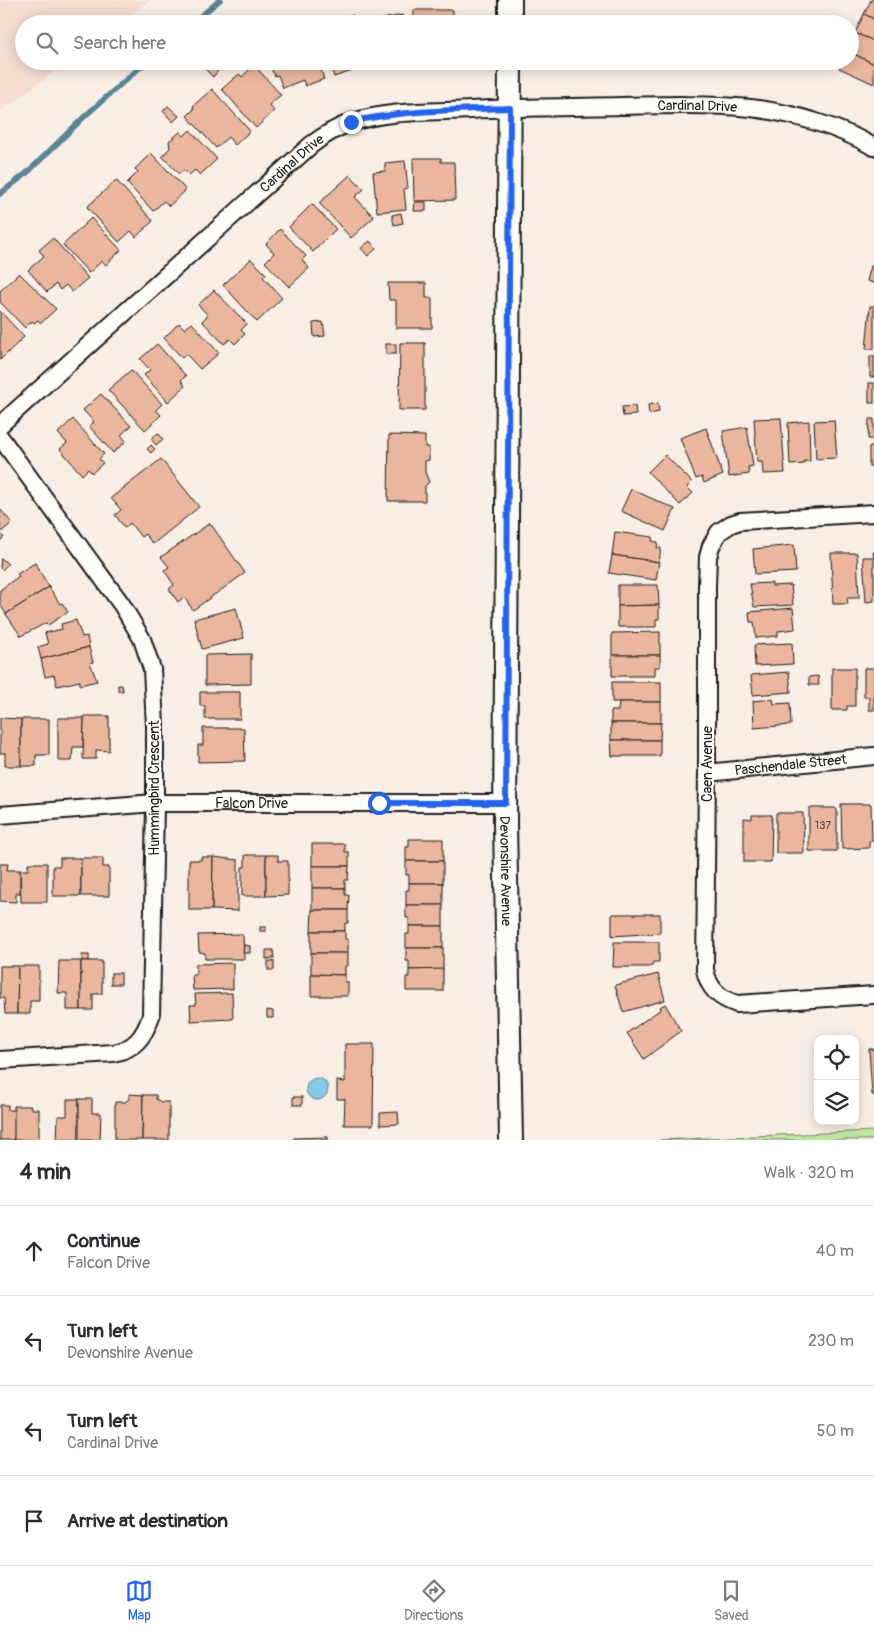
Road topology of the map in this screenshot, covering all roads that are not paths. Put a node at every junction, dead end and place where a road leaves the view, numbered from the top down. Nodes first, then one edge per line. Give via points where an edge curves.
1 (510, 0) edge
2 (510, 15) edge
3 (510, 70) edge
4 (510, 108) junction
5 (874, 147) edge
6 (0, 425) edge
7 (0, 437) edge
8 (874, 513) edge
9 (874, 756) edge
10 (707, 773) junction
11 (155, 803) junction
12 (506, 803) junction
13 (0, 815) edge
14 (874, 995) edge
15 (0, 1060) edge
16 (511, 1140) edge

1 - 2 main road
3 - 4 main road, Devonshire Avenue
4 - 5 street, Cardinal Drive via 753,108 818,124
4 - 6 street, Cardinal Drive via 374,117 351,122 323,136
4 - 12 main road, Devonshire Avenue
7 - 11 street, Hummingbird Crescent via 122,605 142,639 152,669
8 - 10 street, Caen Avenue via 740,521 715,537 707,568
9 - 10 street, Paschendale Street
10 - 14 street, Caen Avenue via 705,970 708,983 725,1000 737,1004
11 - 12 street, Falcon Drive
11 - 13 street, Falcon Drive
11 - 15 street, Hummingbird Crescent via 151,1016 142,1038 128,1049 112,1053
12 - 16 main road, Devonshire Avenue

